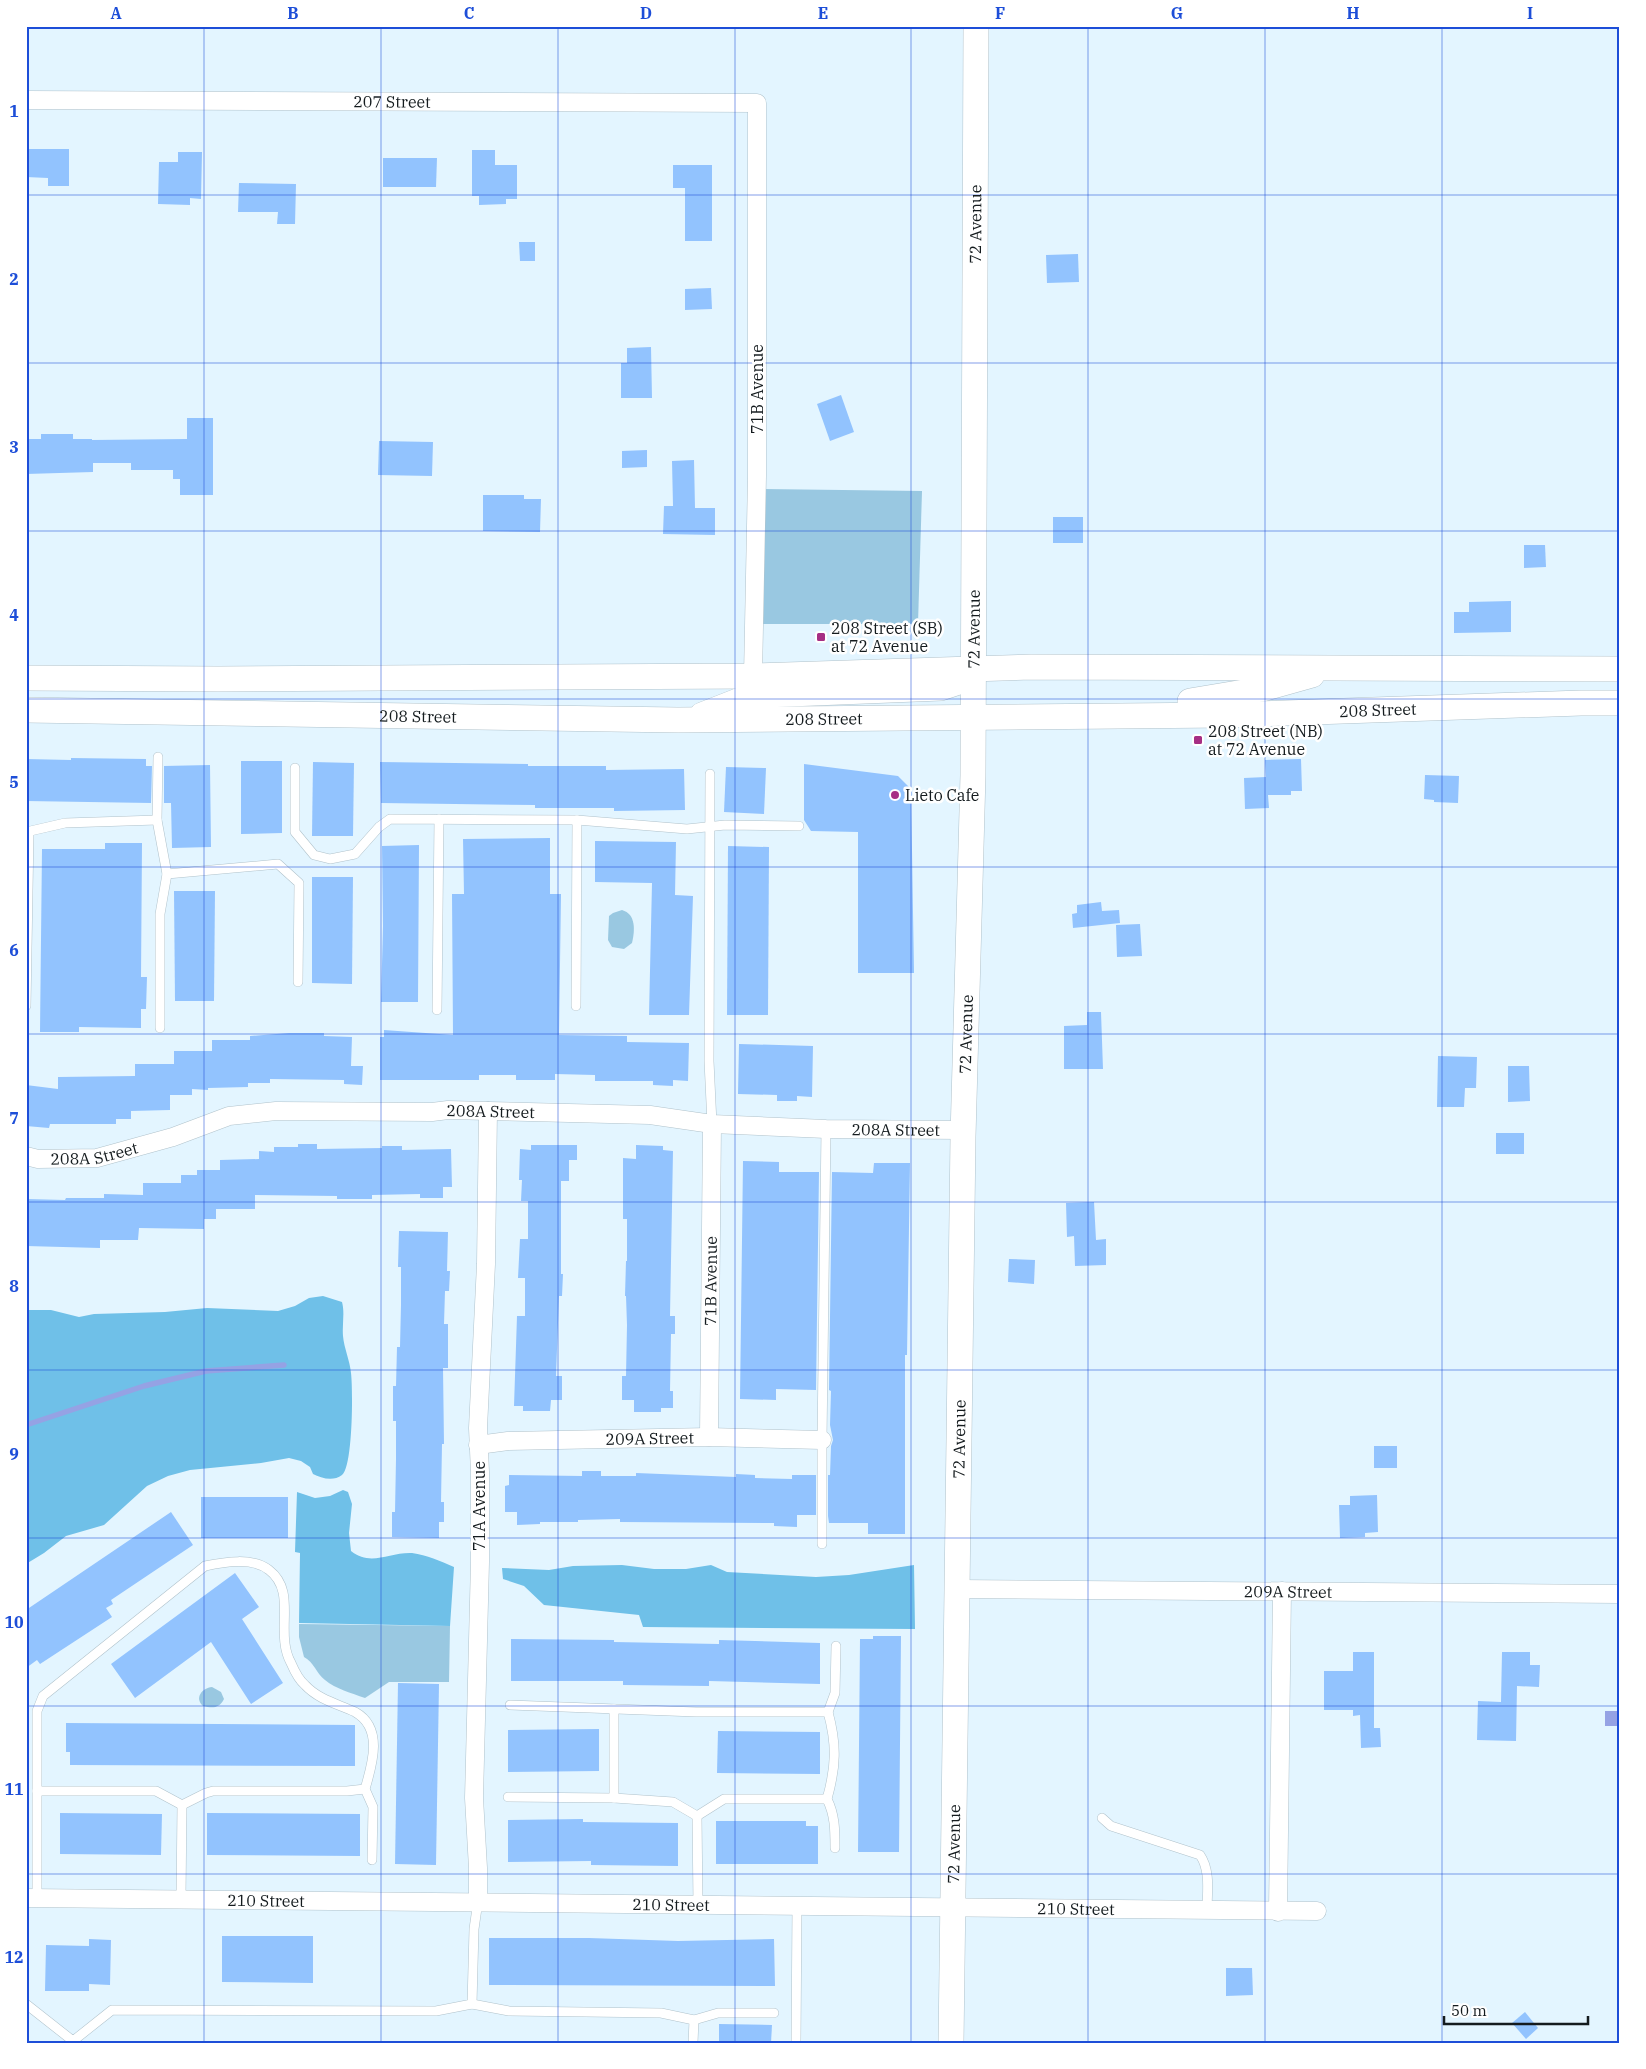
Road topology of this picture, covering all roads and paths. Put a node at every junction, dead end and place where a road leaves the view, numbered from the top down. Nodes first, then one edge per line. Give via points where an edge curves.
1 (976, 26) edge
2 (26, 100) edge
3 (757, 103) joint
4 (974, 667) junction
5 (1340, 667) junction
6 (1620, 669) edge
7 (753, 676) junction
8 (26, 678) edge
9 (1620, 703) edge
10 (26, 710) edge
11 (973, 717) junction
12 (678, 720) junction
13 (158, 757) dead end
14 (295, 768) dead end
15 (710, 774) dead end
16 (439, 819) junction
17 (157, 820) junction
18 (577, 820) junction
19 (800, 826) dead end
20 (710, 827) junction
21 (28, 832) edge
22 (167, 874) junction
23 (298, 982) dead end
24 (26, 1006) edge
25 (576, 1006) dead end
26 (437, 1010) dead end
27 (160, 1028) dead end
28 (488, 1111) junction
29 (712, 1124) junction
30 (826, 1130) junction
31 (964, 1130) junction
32 (26, 1156) edge
33 (709, 1437) junction
34 (822, 1440) junction
35 (478, 1445) junction
36 (822, 1544) dead end
37 (957, 1589) junction
38 (1282, 1591) junction
39 (1620, 1594) edge
40 (836, 1646) dead end
41 (510, 1706) dead end
42 (614, 1710) junction
43 (828, 1712) junction
44 (365, 1789) junction
45 (37, 1791) junction
46 (508, 1797) dead end
47 (614, 1798) junction
48 (827, 1799) junction
49 (182, 1806) junction
50 (697, 1816) junction
51 (1102, 1818) dead end
52 (835, 1848) dead end
53 (372, 1860) dead end
54 (32, 1898) edge
55 (181, 1898) junction
56 (478, 1901) junction
57 (698, 1905) junction
58 (797, 1906) junction
59 (953, 1908) junction
60 (1206, 1911) junction
61 (1317, 1911) dead end
62 (1278, 1912) junction
63 (26, 2004) edge
64 (472, 2004) junction
65 (774, 2013) dead end
66 (694, 2020) junction
67 (74, 2042) edge
68 (693, 2043) edge
69 (796, 2043) edge
70 (951, 2043) edge

1 - 4 main road, 72 Avenue
2 - 3 street, 207 Street
3 - 7 street, 71B Avenue via 757,476
4 - 5 main road
4 - 7 main road
4 - 11 main road, 72 Avenue
4 - 12 main road via 956,683 941,688 764,695 748,697 709,714
5 - 6 main road
5 - 11 main road via 1262,689 1194,701 1030,700
7 - 8 main road
9 - 11 main road, 208 Street via 1224,715
10 - 12 main road, 208 Street
11 - 12 main road, 208 Street
11 - 31 main road, 72 Avenue
13 - 17 lane
14 - 16 lane via 295,832 314,855 330,859 355,854 390,819
15 - 20 lane
16 - 18 lane
16 - 26 lane
17 - 21 lane via 65,823
17 - 22 lane
18 - 20 lane via 687,829
18 - 25 lane
19 - 20 lane
20 - 29 lane via 709,1061
21 - 24 lane
22 - 23 lane via 278,864 299,883
22 - 27 lane via 160,914
28 - 29 street, 208A Street via 650,1115
28 - 32 street, 208A Street via 267,1112 229,1116 173,1137 97,1158 38,1159
28 - 35 street, 71A Avenue via 486,1264
29 - 30 street, 208A Street
29 - 33 street, 71B Avenue
30 - 31 street, 208A Street
30 - 34 lane
31 - 37 main road, 72 Avenue
33 - 34 street, 209A Street
33 - 35 street, 209A Street
34 - 36 lane
35 - 56 street, 71A Avenue via 480,1562 474,1798
37 - 38 street, 209A Street
37 - 59 main road, 72 Avenue
38 - 39 street, 209A Street
38 - 62 street
40 - 43 lane via 835,1693
41 - 42 lane
42 - 43 lane
42 - 47 lane
43 - 48 lane via 836,1758
44 - 45 lane via 372,1764 373,1736 362,1717 304,1685 290,1661 283,1639 285,1604 282,1584 268,1569 252,1563 224,1562 206,1566 43,1696 37,1711
44 - 49 lane via 347,1792 214,1791
44 - 53 lane via 373,1807
45 - 49 lane via 156,1792
45 - 54 lane
46 - 47 lane
47 - 50 lane via 673,1802
48 - 50 lane via 724,1799
48 - 52 lane via 833,1811
49 - 55 lane
50 - 57 lane
51 - 60 lane via 1111,1826 1200,1855 1207,1871
54 - 55 street, 210 Street
55 - 56 street, 210 Street
56 - 57 street, 210 Street
56 - 64 lane
57 - 58 street, 210 Street
58 - 59 street, 210 Street
58 - 69 lane
59 - 60 street, 210 Street
59 - 70 main road, 72 Avenue
60 - 62 street, 210 Street
61 - 62 street, 210 Street
63 - 67 lane
64 - 66 lane via 509,2010 661,2013
64 - 67 lane via 436,2011 112,2010
65 - 66 lane via 718,2013
66 - 68 lane

